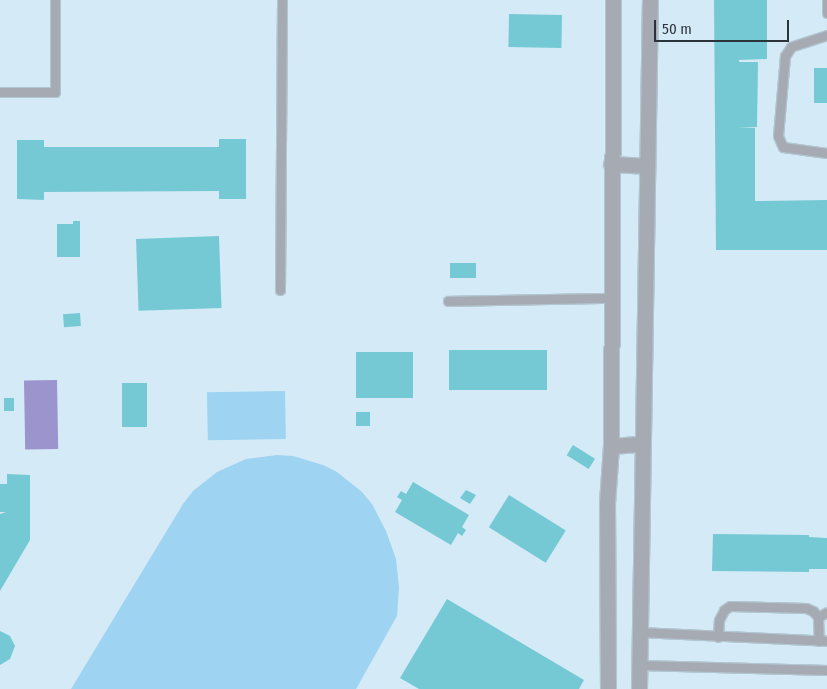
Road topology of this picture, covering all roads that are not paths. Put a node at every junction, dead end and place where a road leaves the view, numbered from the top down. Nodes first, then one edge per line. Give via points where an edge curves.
1 (55, 0) edge
2 (282, 0) edge
3 (614, 0) edge
4 (650, 0) edge
5 (826, 0) edge
6 (827, 13) edge
7 (827, 35) edge
8 (0, 92) edge
9 (827, 153) edge
10 (611, 164) junction
11 (645, 166) junction
12 (280, 290) dead end
13 (610, 298) junction
14 (448, 301) dead end
15 (642, 444) junction
16 (611, 446) junction
17 (827, 612) edge
18 (818, 617) junction
19 (639, 632) junction
20 (718, 637) junction
21 (823, 641) edge
22 (639, 665) junction
23 (827, 670) edge
24 (608, 689) edge
25 (638, 689) edge

1 - 8 lane via 55,92
2 - 12 lane
3 - 10 street
4 - 11 street
5 - 6 lane
7 - 9 lane via 791,47 785,56 778,136 783,147
10 - 11 street
10 - 13 street
11 - 15 street
13 - 14 lane
13 - 16 street
15 - 16 street
15 - 19 street
16 - 24 street via 607,503
17 - 18 lane
18 - 20 lane via 806,608 730,606 719,620
18 - 21 lane
19 - 20 lane
19 - 22 street
20 - 21 lane
22 - 23 lane
22 - 25 street

